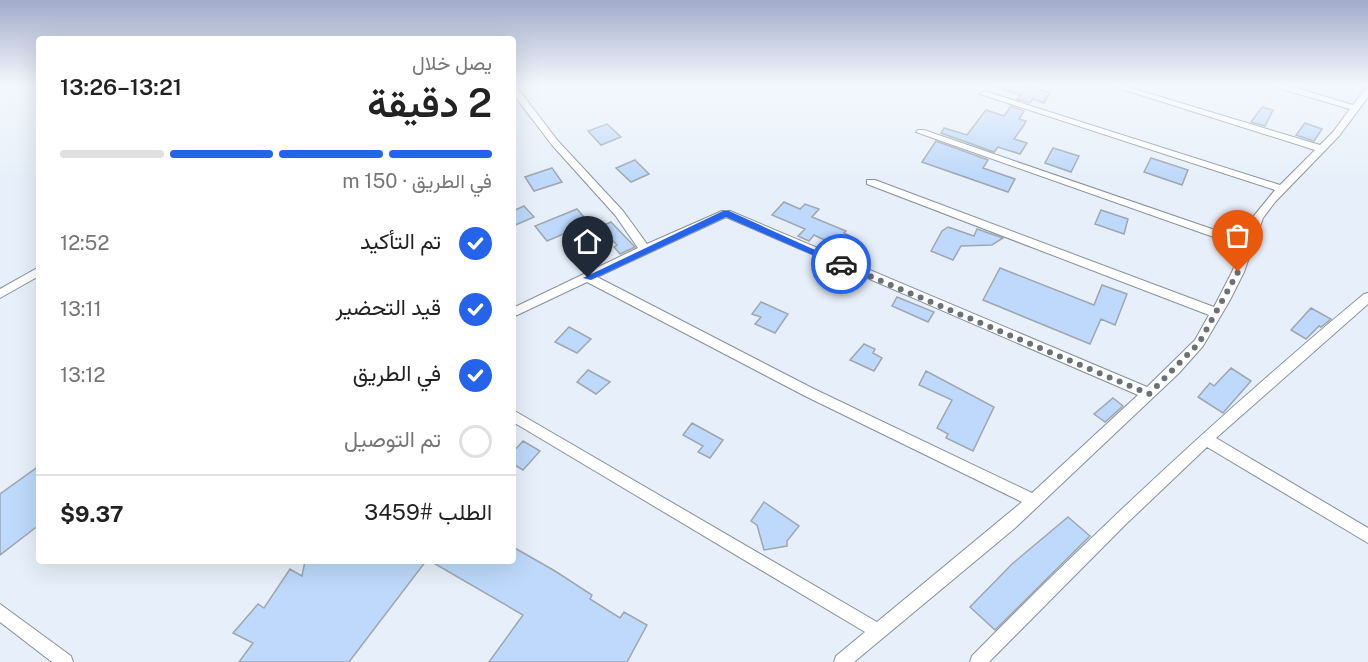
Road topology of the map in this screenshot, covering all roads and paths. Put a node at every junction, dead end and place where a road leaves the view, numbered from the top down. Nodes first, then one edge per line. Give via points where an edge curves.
1 (534, 116) edge
2 (1053, 116) edge
3 (1214, 116) edge
4 (1349, 116) edge
5 (921, 132) dead end
6 (1322, 149) junction
7 (871, 182) dead end
8 (1282, 189) junction
9 (1247, 245) junction
10 (645, 249) junction
11 (36, 273) edge
12 (588, 278) junction
13 (0, 294) edge
14 (1368, 297) edge
15 (516, 312) edge
16 (1216, 313) junction
17 (1149, 394) junction
18 (516, 417) edge
19 (1206, 439) junction
20 (1034, 501) junction
21 (1368, 536) edge
22 (2, 618) edge
23 (878, 630) junction
24 (65, 662) edge
25 (842, 662) edge
26 (978, 662) edge

1 - 10 street via 619,213
2 - 8 street
3 - 6 street
4 - 6 street
5 - 9 street
6 - 8 street
7 - 16 street
8 - 9 street via 1258,217
9 - 16 street via 1238,272
10 - 12 street
10 - 17 street via 719,214 733,215
11 - 13 street
12 - 15 street
12 - 20 street via 698,338
14 - 19 street
16 - 17 street via 1199,343
17 - 20 street
18 - 23 street
19 - 21 street
19 - 26 street via 1088,550
20 - 23 street
22 - 24 street
23 - 25 street

